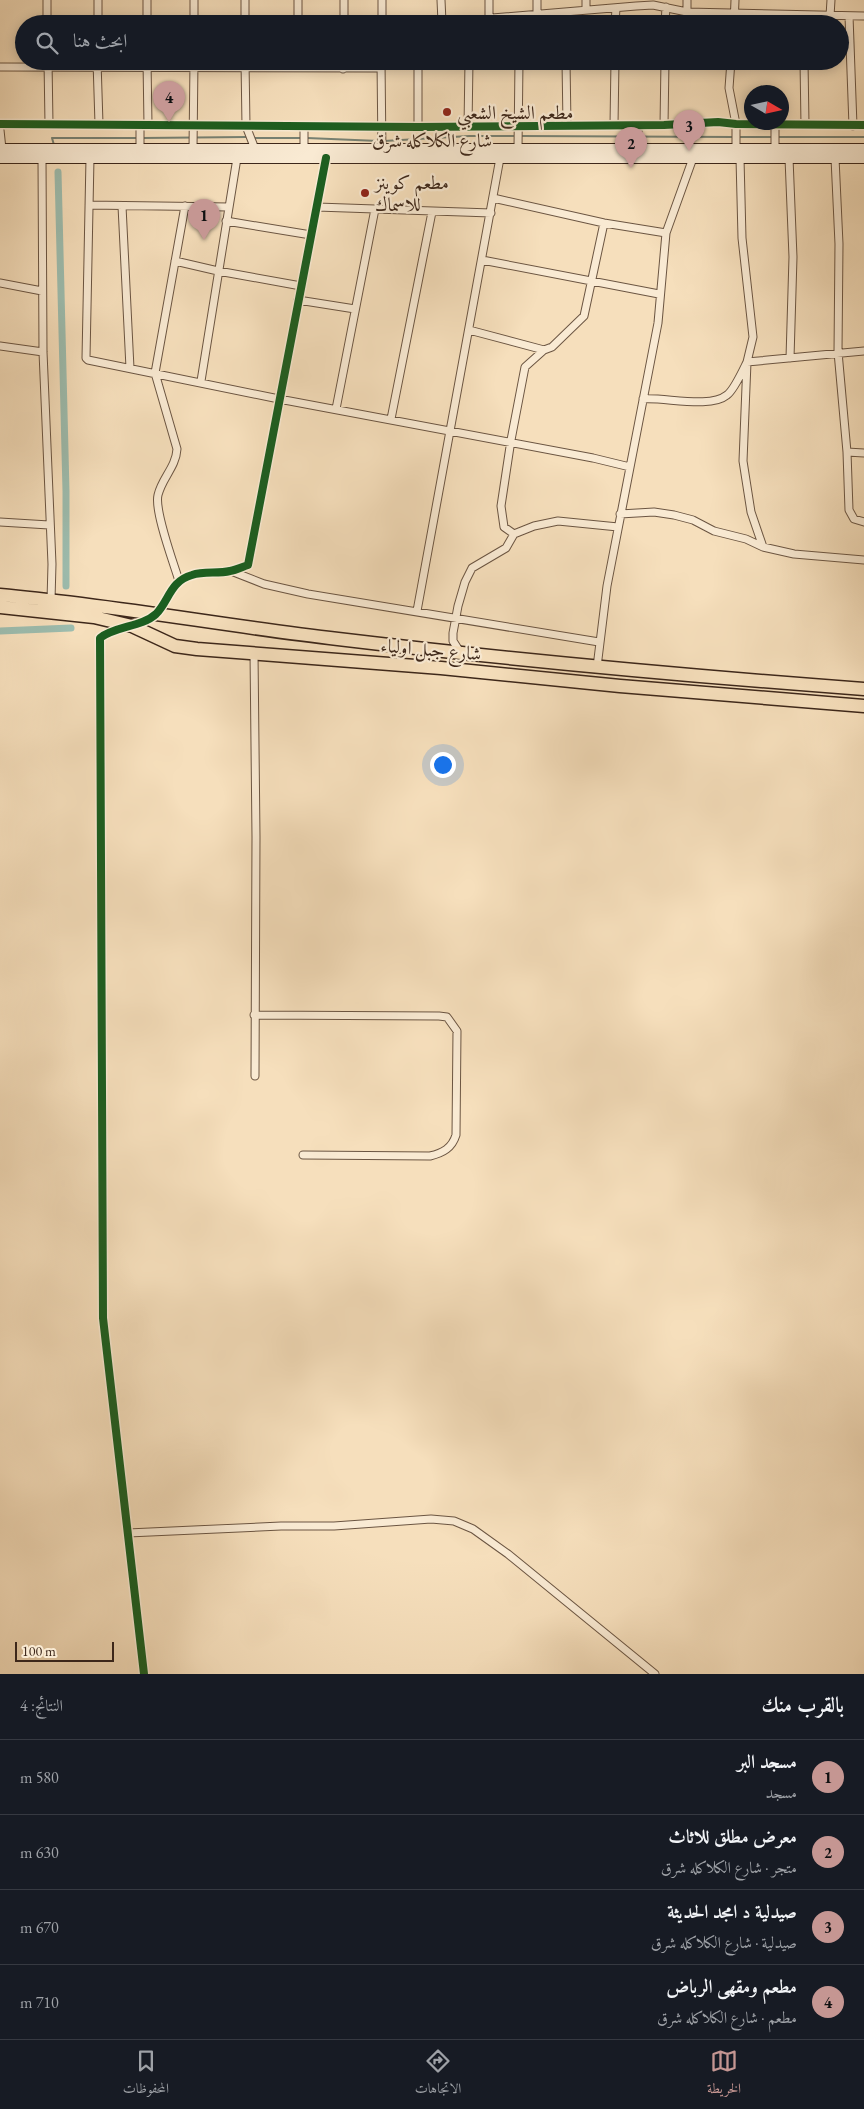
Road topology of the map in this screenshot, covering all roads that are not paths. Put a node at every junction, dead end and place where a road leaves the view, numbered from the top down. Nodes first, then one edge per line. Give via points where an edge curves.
1 (47, 0) edge
2 (98, 0) edge
3 (147, 0) edge
4 (194, 0) edge
5 (245, 0) edge
6 (298, 0) edge
7 (344, 0) edge
8 (382, 0) edge
9 (441, 0) edge
10 (489, 0) edge
11 (537, 0) edge
12 (586, 0) edge
13 (686, 0) edge
14 (735, 0) edge
15 (830, 0) edge
16 (636, 3) edge
17 (666, 7) junction
18 (616, 8) junction
19 (586, 10) junction
20 (566, 12) joint
21 (687, 12) junction
22 (735, 13) junction
23 (537, 14) junction
24 (47, 15) edge
25 (98, 15) edge
26 (147, 15) edge
27 (194, 15) edge
28 (245, 15) edge
29 (298, 15) edge
30 (344, 15) edge
31 (382, 15) edge
32 (442, 15) edge
33 (489, 15) edge
34 (528, 15) edge
35 (616, 15) edge
36 (666, 15) edge
37 (803, 15) edge
38 (830, 15) edge
39 (849, 16) joint
40 (864, 16) edge
41 (15, 66) edge
42 (0, 67) edge
43 (48, 70) edge
44 (97, 70) edge
45 (147, 70) edge
46 (194, 70) edge
47 (245, 70) edge
48 (382, 70) edge
49 (418, 70) edge
50 (469, 70) edge
51 (519, 70) edge
52 (566, 70) edge
53 (615, 70) edge
54 (665, 70) edge
55 (730, 70) edge
56 (804, 70) edge
57 (0, 124) edge
58 (49, 124) junction
59 (99, 124) junction
60 (736, 124) junction
61 (744, 124) edge
62 (144, 125) junction
63 (518, 125) junction
64 (567, 125) junction
65 (614, 125) junction
66 (638, 125) junction
67 (664, 125) junction
68 (789, 125) edge
69 (805, 125) junction
70 (864, 125) edge
71 (194, 126) junction
72 (246, 126) junction
73 (304, 126) junction
74 (853, 126) junction
75 (381, 127) junction
76 (418, 127) junction
77 (468, 127) junction
78 (0, 130) edge
79 (775, 130) edge
80 (518, 148) junction
81 (638, 148) junction
82 (140, 149) junction
83 (194, 149) junction
84 (255, 149) junction
85 (304, 149) junction
86 (775, 149) junction
87 (864, 149) edge
88 (1, 152) edge
89 (738, 153) junction
90 (382, 154) junction
91 (42, 158) junction
92 (90, 158) junction
93 (236, 158) junction
94 (326, 158) junction
95 (500, 158) junction
96 (693, 158) junction
97 (789, 158) junction
98 (835, 158) junction
99 (864, 158) edge
100 (494, 198) junction
101 (89, 206) junction
102 (122, 206) junction
103 (184, 206) junction
104 (317, 206) junction
105 (229, 207) junction
106 (375, 209) junction
107 (432, 212) junction
108 (491, 213) junction
109 (226, 221) junction
110 (604, 223) junction
111 (666, 233) junction
112 (311, 236) junction
113 (482, 260) junction
114 (175, 261) junction
115 (218, 271) junction
116 (592, 281) junction
117 (0, 282) edge
118 (301, 286) junction
119 (42, 291) junction
120 (660, 294) junction
121 (298, 300) junction
122 (355, 309) junction
123 (469, 330) junction
124 (0, 348) edge
125 (544, 350) junction
126 (864, 351) edge
127 (43, 352) junction
128 (838, 352) junction
129 (790, 358) junction
130 (747, 362) junction
131 (130, 368) junction
132 (155, 373) junction
133 (201, 381) junction
134 (279, 398) junction
135 (643, 399) junction
136 (336, 409) junction
137 (391, 418) junction
138 (450, 431) junction
139 (511, 443) junction
140 (846, 452) junction
141 (864, 453) edge
142 (630, 468) junction
143 (620, 514) junction
144 (0, 522) edge
145 (864, 522) edge
146 (49, 525) junction
147 (618, 527) junction
148 (514, 534) junction
149 (763, 547) junction
150 (864, 560) edge
151 (231, 571) junction
152 (179, 582) junction
153 (0, 595) edge
154 (52, 600) junction
155 (0, 607) edge
156 (417, 611) junction
157 (156, 614) junction
158 (457, 618) junction
159 (132, 626) junction
160 (599, 642) junction
161 (460, 652) junction
162 (254, 653) junction
163 (597, 667) junction
164 (864, 689) edge
165 (864, 706) edge
166 (254, 1014) junction
167 (255, 1076) dead end
168 (304, 1154) dead end
169 (128, 1533) junction
170 (144, 1674) edge
171 (655, 1674) edge

1 - 24 street
2 - 25 street
3 - 26 street
4 - 27 street
5 - 28 street
6 - 29 street
7 - 30 street
8 - 31 street
9 - 32 street
10 - 33 street
11 - 23 street
12 - 19 street
13 - 21 street
14 - 22 street
15 - 38 street
16 - 17 street
16 - 18 street
17 - 21 street
17 - 36 street
18 - 19 street
18 - 35 street
19 - 20 street
20 - 23 street
21 - 22 street
22 - 37 street
23 - 34 street
39 - 40 street
39 - 74 street
41 - 42 street
43 - 58 street
44 - 59 street
45 - 62 street
46 - 71 street
47 - 72 street
48 - 75 street
49 - 76 street
50 - 77 street
51 - 63 street
52 - 64 street
53 - 65 street
54 - 67 street
55 - 60 street via 729,88
56 - 69 street
57 - 58 street
58 - 59 street
59 - 62 street
60 - 61 street
60 - 67 street
60 - 89 street
62 - 71 street
62 - 82 street
63 - 64 street
63 - 77 street
63 - 80 street
64 - 65 street
65 - 66 street
66 - 67 street
66 - 81 street
68 - 69 street
69 - 74 street
70 - 74 street
71 - 72 street
71 - 83 street
72 - 73 street
72 - 84 street
73 - 75 street
73 - 85 street
75 - 76 street
75 - 90 street
76 - 77 street
78 - 88 street
79 - 86 street
80 - 81 street, شارع الكلاكله شرق
80 - 90 street, شارع الكلاكله شرق
81 - 89 street, شارع الكلاكله شرق
82 - 83 street, شارع الكلاكله شرق
82 - 88 street, شارع الكلاكله شرق
83 - 84 street, شارع الكلاكله شرق
84 - 85 street, شارع الكلاكله شرق
85 - 90 street, شارع الكلاكله شرق
86 - 87 street, شارع الكلاكله شرق
86 - 89 street, شارع الكلاكله شرق
88 - 91 street, شارع الكلاكله شرق
89 - 96 street, شارع الكلاكله شرق
89 - 97 street, شارع الكلاكله شرق
89 - 130 street via 742,238 752,329
90 - 94 street, شارع الكلاكله شرق
90 - 95 street, شارع الكلاكله شرق
91 - 92 street, شارع الكلاكله شرق
91 - 119 street
92 - 93 street, شارع الكلاكله شرق
92 - 101 street
93 - 94 street, شارع الكلاكله شرق
93 - 105 street
94 - 104 street
95 - 96 street, شارع الكلاكله شرق
95 - 100 street
96 - 111 street
97 - 98 street, شارع الكلاكله شرق
97 - 129 street via 793,256
98 - 99 street, شارع الكلاكله شرق
98 - 128 street via 839,244
100 - 108 street
100 - 110 street
101 - 102 street
101 - 131 street via 86,358
102 - 103 street
102 - 131 street
103 - 105 street
103 - 114 street
104 - 106 street
104 - 112 street
105 - 109 street
106 - 107 street
106 - 122 street
107 - 108 street
107 - 137 street
108 - 113 street
109 - 112 street
109 - 115 street
110 - 111 street
110 - 116 street
111 - 120 street
112 - 118 street
113 - 116 street
113 - 123 street
114 - 115 street
114 - 132 street
115 - 118 street
115 - 133 street
116 - 120 street
116 - 125 street via 586,310 580,320 552,347
117 - 119 street
118 - 121 street
119 - 127 street
120 - 135 street via 658,323
121 - 122 street
121 - 134 street
122 - 136 street
123 - 125 street
123 - 138 street
124 - 127 street
125 - 139 street via 525,367
126 - 128 street
127 - 146 street
128 - 129 street
128 - 140 street
129 - 130 street
130 - 135 street via 728,395 715,400 699,403 665,398
130 - 149 street via 743,461 750,512
131 - 132 street
132 - 133 street
132 - 152 street via 177,449 157,503
133 - 134 street
134 - 136 street
134 - 151 street via 248,564
135 - 142 street
136 - 137 street
137 - 138 street
138 - 139 street
138 - 156 street
139 - 142 street
139 - 148 street via 501,506 504,527
140 - 141 street
140 - 145 street via 848,510 854,519
142 - 143 street
143 - 147 street
143 - 149 street via 654,512 674,515
144 - 146 street
146 - 154 street
147 - 148 street via 558,521
147 - 160 street
148 - 158 street via 506,548 472,568 465,582
149 - 150 street via 794,554
151 - 152 street via 191,575
151 - 156 street via 264,584 308,594
152 - 157 street via 168,593
153 - 154 highway, شارع جبل اولياء
154 - 157 highway, شارع جبل اولياء
155 - 159 highway, شارع جبل اولياء via 78,615
156 - 158 street
157 - 159 street
157 - 161 highway, شارع جبل اولياء
158 - 160 street
158 - 161 street via 453,634
159 - 162 highway, شارع جبل اولياء via 175,646
159 - 169 street via 106,633 100,638 102,1296
160 - 163 street
161 - 163 highway, شارع جبل اولياء
162 - 165 highway, شارع جبل اولياء
162 - 166 street
163 - 164 highway, شارع جبل اولياء
166 - 167 street
166 - 168 street via 439,1016 447,1017 457,1031 456,1135 445,1151 430,1156
169 - 170 street
169 - 171 street via 334,1526 431,1519 454,1521 474,1529 502,1549

